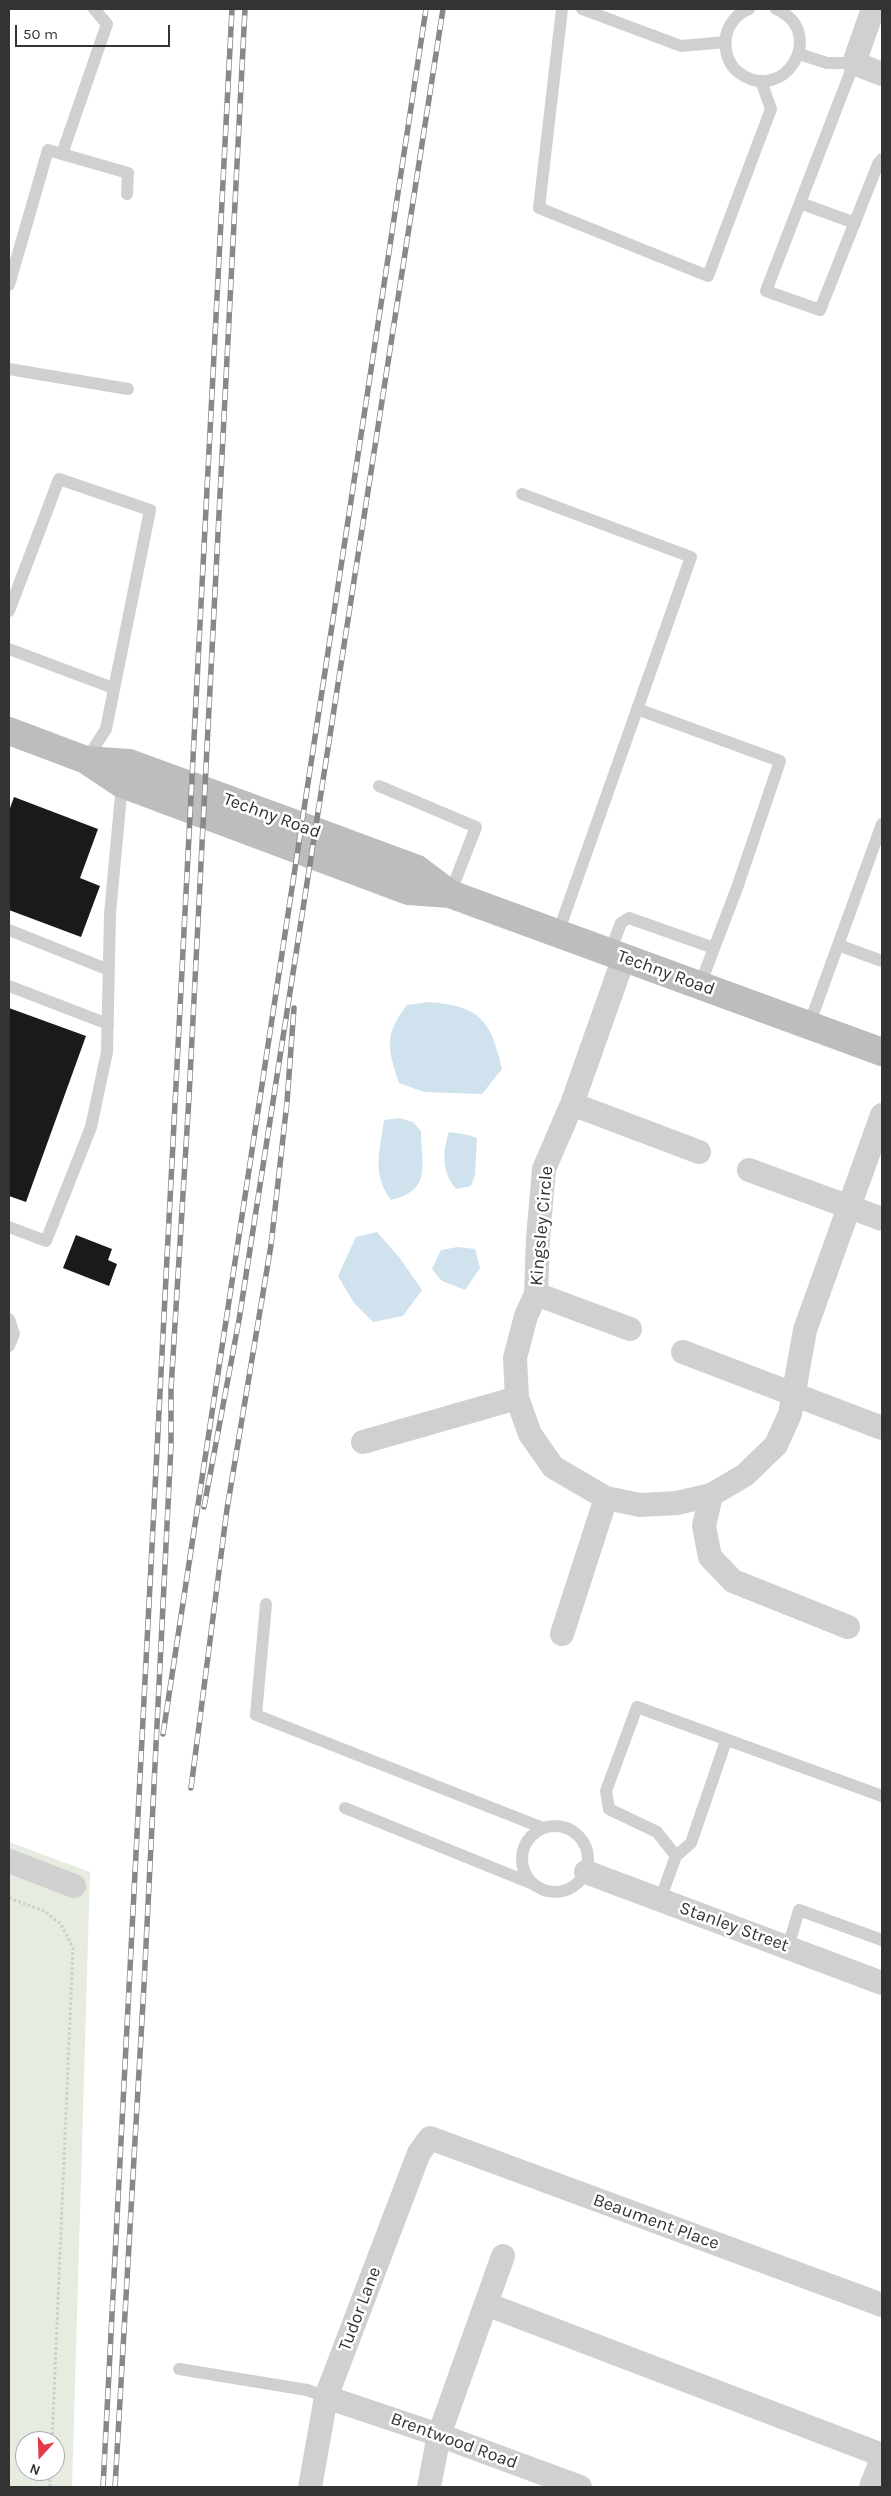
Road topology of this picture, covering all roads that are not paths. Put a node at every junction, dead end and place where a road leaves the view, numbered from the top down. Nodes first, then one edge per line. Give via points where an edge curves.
1 (94, 9) edge
2 (562, 9) edge
3 (582, 9) edge
4 (749, 9) edge
5 (776, 9) edge
6 (873, 9) edge
7 (732, 12) edge
8 (725, 42) junction
9 (798, 54) junction
10 (854, 63) junction
11 (882, 74) edge
12 (761, 81) junction
13 (62, 154) junction
14 (882, 159) edge
15 (127, 194) dead end
16 (800, 203) junction
17 (855, 223) junction
18 (9, 286) edge
19 (9, 369) edge
20 (128, 389) dead end
21 (522, 494) dead end
22 (9, 611) edge
23 (9, 649) edge
24 (113, 688) junction
25 (637, 709) junction
26 (9, 733) edge
27 (86, 760) junction
28 (122, 784) junction
29 (378, 786) dead end
30 (882, 824) edge
31 (450, 894) junction
32 (9, 930) edge
33 (558, 933) junction
34 (838, 945) junction
35 (714, 948) junction
36 (617, 955) junction
37 (882, 961) edge
38 (109, 970) junction
39 (700, 985) junction
40 (9, 986) edge
41 (108, 1024) junction
42 (809, 1025) junction
43 (882, 1052) edge
44 (572, 1104) junction
45 (882, 1115) edge
46 (699, 1152) dead end
47 (749, 1170) dead end
48 (849, 1207) junction
49 (882, 1219) edge
50 (9, 1227) edge
51 (536, 1294) junction
52 (9, 1319) edge
53 (630, 1329) dead end
54 (9, 1346) edge
55 (683, 1352) dead end
56 (794, 1394) junction
57 (517, 1398) junction
58 (882, 1428) edge
59 (363, 1442) dead end
60 (711, 1495) junction
61 (606, 1498) junction
62 (266, 1604) dead end
63 (848, 1627) dead end
64 (562, 1634) dead end
65 (726, 1741) junction
66 (882, 1796) edge
67 (345, 1808) dead end
68 (543, 1828) junction
69 (676, 1856) junction
70 (9, 1861) edge
71 (586, 1872) junction
72 (533, 1884) junction
73 (74, 1886) dead end
74 (660, 1900) junction
75 (882, 1940) edge
76 (788, 1948) junction
77 (882, 1983) edge
78 (430, 2138) joint
79 (504, 2256) dead end
80 (486, 2304) junction
81 (882, 2305) edge
82 (179, 2369) dead end
83 (326, 2397) junction
84 (439, 2435) junction
85 (882, 2457) edge
86 (310, 2487) edge
87 (429, 2487) edge
88 (580, 2487) edge
89 (871, 2487) edge

1 - 13 lane via 107,24
2 - 12 lane via 539,208 708,276 771,109
3 - 8 lane via 681,46
4 - 7 lane
5 - 9 lane via 796,26 800,45
6 - 10 street
7 - 8 lane
8 - 12 lane via 726,52 735,69
9 - 10 lane via 827,63
9 - 12 lane via 780,77
10 - 11 street
10 - 16 lane
13 - 15 lane via 128,173
13 - 18 lane via 48,150
14 - 17 lane
16 - 17 lane
16 - 17 lane via 766,292 820,310
19 - 20 lane
21 - 25 lane via 691,557
22 - 24 lane via 59,479 150,510
23 - 24 lane
24 - 27 lane via 106,729
25 - 33 lane
25 - 35 lane via 780,761
26 - 27 main road, Techny Road
27 - 28 main road, Techny Road
27 - 31 main road, Techny Road via 129,763 292,823 416,869
28 - 31 main road, Techny Road via 408,891
28 - 38 lane via 110,914
29 - 31 lane via 476,827
30 - 34 lane
31 - 33 main road, Techny Road
32 - 38 lane
33 - 36 main road, Techny Road
34 - 37 lane
34 - 42 lane
35 - 36 lane via 628,918 620,923
35 - 39 lane
36 - 39 main road, Techny Road
36 - 44 street, Kingsley Circle
38 - 41 lane
39 - 42 main road, Techny Road
40 - 41 lane
41 - 50 lane via 107,1052 92,1127 46,1241
42 - 43 main road, Techny Road
44 - 46 street
44 - 51 street, Kingsley Circle via 544,1169
45 - 48 street, Kingsley Circle
47 - 48 street
48 - 49 street
48 - 56 street, Kingsley Circle via 805,1330
51 - 53 street
51 - 57 street, Kingsley Circle via 526,1316 515,1358
52 - 54 lane via 14,1334
55 - 56 street
56 - 58 street
56 - 60 street, Kingsley Circle via 790,1414 776,1445 744,1476
57 - 59 street
57 - 61 street, Kingsley Circle via 530,1434 553,1467
60 - 61 street, Kingsley Circle via 677,1503 640,1505
60 - 63 street via 704,1526 710,1557 733,1581
61 - 64 street
62 - 68 lane via 256,1715
65 - 66 lane via 748,1746
65 - 69 lane via 691,1843
65 - 69 lane via 637,1707 606,1791 609,1809 657,1832
67 - 72 lane
68 - 71 lane via 560,1826 575,1832 587,1850
68 - 72 lane via 526,1842 522,1853 524,1870
69 - 74 lane
70 - 73 street
71 - 72 lane via 572,1888 562,1892 542,1890
71 - 74 street, Stanley Street
74 - 76 street, Stanley Street
75 - 76 lane via 800,1910
76 - 77 street, Stanley Street
78 - 81 street, Beaument Place
78 - 83 street, Tudor Lane via 419,2153
79 - 80 street
80 - 84 street
80 - 85 street
82 - 83 lane via 307,2390
83 - 84 street, Brentwood Road
83 - 86 street, Tudor Lane
84 - 87 street
84 - 88 street, Brentwood Road
85 - 89 street

